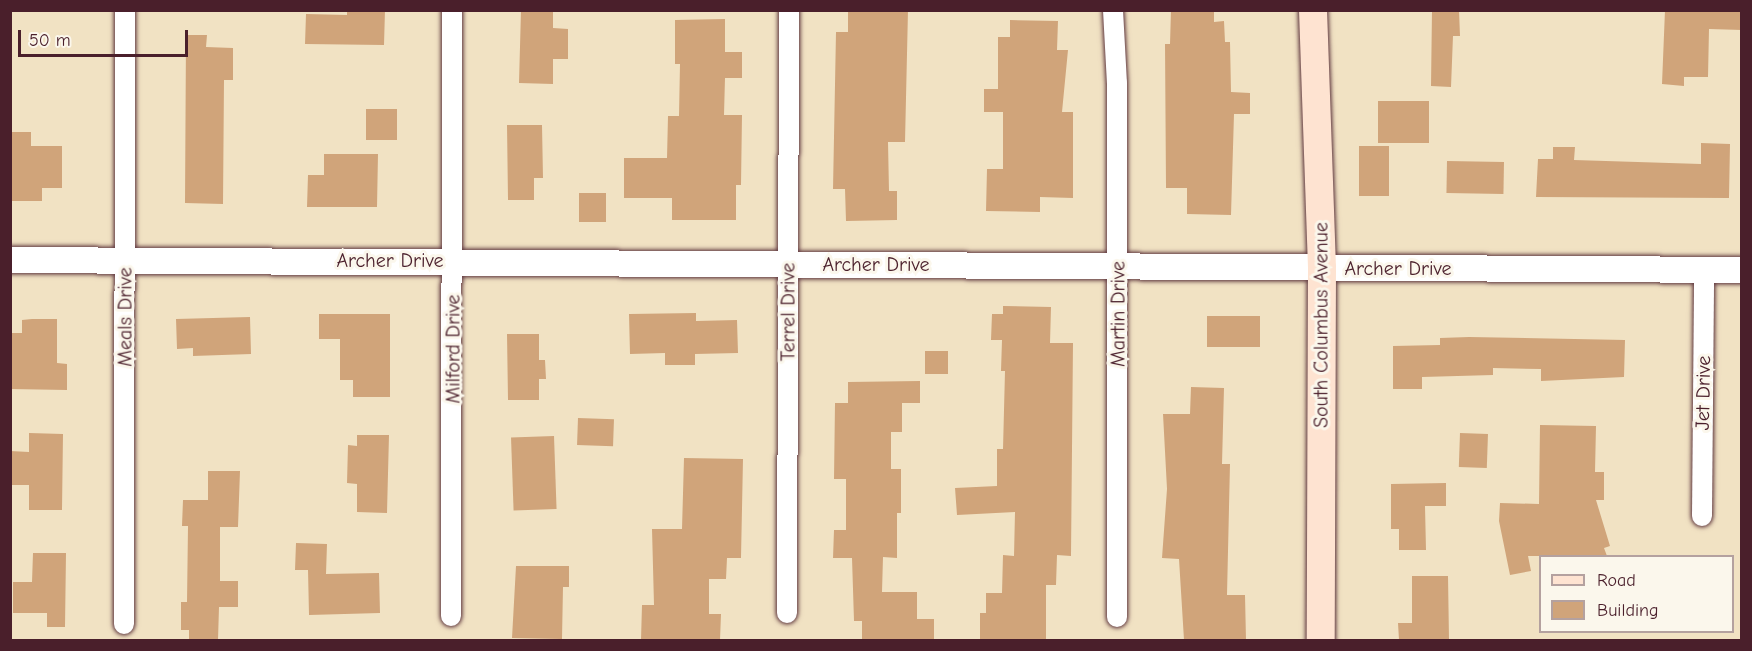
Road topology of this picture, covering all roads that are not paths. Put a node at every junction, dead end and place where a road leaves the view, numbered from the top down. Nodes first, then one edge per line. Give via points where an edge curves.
1 (125, 10) edge
2 (452, 10) edge
3 (789, 10) edge
4 (1113, 10) edge
5 (1313, 10) edge
6 (10, 260) edge
7 (125, 260) junction
8 (453, 260) junction
9 (789, 264) junction
10 (1119, 265) junction
11 (1322, 268) junction
12 (1704, 270) junction
13 (1742, 270) edge
14 (1702, 516) dead end
15 (787, 613) dead end
16 (452, 616) dead end
17 (1118, 617) dead end
18 (124, 624) dead end
19 (1321, 640) edge

1 - 7 street, Meals Drive
2 - 8 street, Milford Drive
3 - 9 street, Terrel Drive
4 - 10 street, Martin Drive
5 - 11 main road, South Columbus Avenue
6 - 7 street, Archer Drive
7 - 8 street, Archer Drive
7 - 18 street, Meals Drive
8 - 9 street, Archer Drive
8 - 16 street, Milford Drive
9 - 10 street, Archer Drive
9 - 15 street, Terrel Drive
10 - 11 street, Archer Drive
10 - 17 street, Martin Drive
11 - 12 street, Archer Drive
11 - 19 main road, South Columbus Avenue
12 - 13 street, Archer Drive
12 - 14 street, Jet Drive

